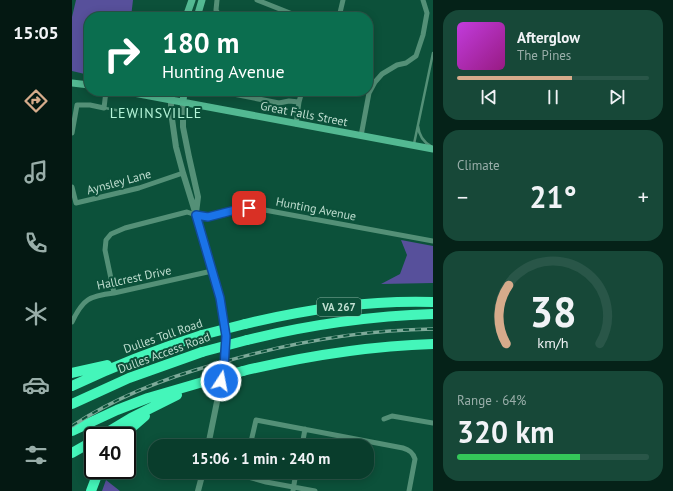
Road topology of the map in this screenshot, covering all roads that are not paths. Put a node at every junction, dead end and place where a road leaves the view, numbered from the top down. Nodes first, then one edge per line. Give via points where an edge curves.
1 (192, 0) edge
2 (202, 0) edge
3 (217, 0) edge
4 (257, 0) edge
5 (343, 0) edge
6 (423, 0) edge
7 (188, 12) edge
8 (198, 12) edge
9 (217, 12) edge
10 (287, 12) edge
11 (340, 12) edge
12 (433, 53) edge
13 (72, 83) edge
14 (84, 84) edge
15 (373, 86) edge
16 (105, 96) edge
17 (150, 96) edge
18 (171, 96) edge
19 (184, 96) edge
20 (243, 96) edge
21 (301, 96) edge
22 (368, 96) edge
23 (171, 100) junction
24 (183, 102) junction
25 (299, 102) junction
26 (104, 108) junction
27 (148, 116) dead end
28 (418, 122) junction
29 (296, 124) junction
30 (72, 133) edge
31 (361, 136) junction
32 (414, 145) junction
33 (433, 148) edge
34 (183, 173) junction
35 (72, 187) edge
36 (196, 215) junction
37 (433, 241) edge
38 (212, 270) junction
39 (114, 293) junction
40 (433, 302) edge
41 (433, 314) edge
42 (72, 322) edge
43 (433, 344) edge
44 (151, 353) junction
45 (72, 373) edge
46 (197, 385) junction
47 (72, 386) edge
48 (173, 396) junction
49 (72, 404) edge
50 (384, 419) dead end
51 (433, 423) edge
52 (116, 427) edge
53 (132, 427) edge
54 (305, 429) junction
55 (72, 431) edge
56 (209, 439) edge
57 (252, 439) edge
58 (303, 439) edge
59 (84, 446) edge
60 (72, 453) edge
61 (96, 479) edge
62 (201, 479) edge
63 (254, 479) edge
64 (295, 479) edge
65 (293, 489) edge
66 (91, 491) edge
67 (198, 491) edge
68 (314, 491) edge
69 (409, 491) edge

1 - 7 main road
2 - 8 main road
3 - 9 street
4 - 10 street
5 - 11 street
6 - 15 street via 427,13 416,56 382,74
12 - 28 lane
13 - 14 main road
16 - 26 street
17 - 23 main road, Great Falls Street
18 - 23 main road
19 - 24 main road
20 - 25 street via 279,103
21 - 25 street
22 - 31 street
23 - 24 main road, Great Falls Street
23 - 34 street via 174,135
24 - 29 main road, Great Falls Street
24 - 36 street via 183,127 198,197
25 - 29 street
26 - 27 lane
26 - 30 street via 77,105
28 - 32 lane
28 - 33 lane via 421,137
29 - 31 main road, Great Falls Street
31 - 32 main road, Great Falls Street
32 - 33 main road, Great Falls Street
34 - 35 street, Aynsley Lane via 139,188 76,203
34 - 36 street
36 - 37 street, Hunting Avenue via 208,217 239,209 259,209
36 - 38 street
36 - 39 street, Hunting Avenue via 187,212 111,234 106,240 105,250
38 - 39 street, Hallcrest Drive
38 - 56 street via 222,307 226,351
39 - 42 street, Hallcrest Drive via 90,298 78,310
40 - 44 highway, Dulles Toll Road / VA 267, bridge via 377,302 304,312 202,335
41 - 49 highway, Dulles Access Road, bridge via 342,321 278,332 202,352 130,378
43 - 46 highway, bridge via 343,351 290,360
44 - 45 highway
44 - 47 highway, Dulles Toll Road / VA 267
46 - 48 highway
46 - 55 highway via 148,398
48 - 52 highway
48 - 53 highway
50 - 51 street via 392,416
54 - 57 street via 256,420
54 - 58 street
54 - 69 street via 409,450 415,459
59 - 60 highway
61 - 66 highway
62 - 67 street
63 - 65 street
64 - 65 street
65 - 68 street

